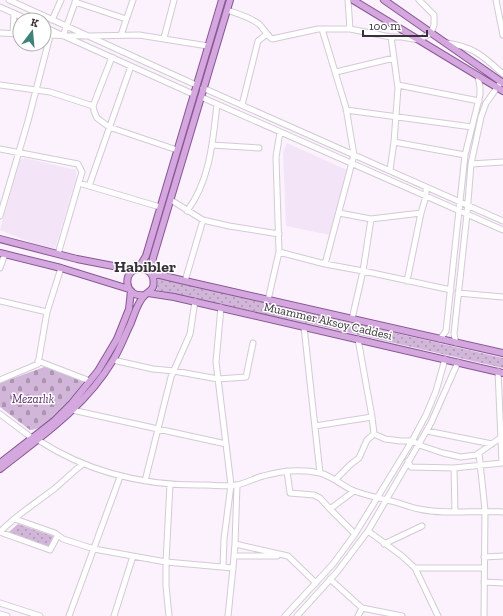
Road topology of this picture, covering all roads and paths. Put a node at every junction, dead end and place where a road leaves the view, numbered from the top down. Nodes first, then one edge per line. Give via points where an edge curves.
1 (9, 0) edge
2 (61, 0) edge
3 (133, 0) edge
4 (174, 0) edge
5 (222, 0) edge
6 (230, 0) edge
7 (348, 0) edge
8 (353, 0) edge
9 (384, 0) edge
10 (419, 0) edge
11 (496, 0) edge
12 (75, 1) edge
13 (0, 7) edge
14 (227, 10) junction
15 (35, 12) edge
16 (12, 13) edge
17 (126, 19) junction
18 (52, 20) joint
19 (67, 26) junction
20 (322, 29) junction
21 (350, 29) junction
22 (52, 31) edge
23 (0, 33) edge
24 (431, 33) junction
25 (12, 34) edge
26 (267, 34) junction
27 (121, 35) junction
28 (503, 35) edge
29 (52, 36) edge
30 (63, 36) junction
31 (89, 36) junction
32 (391, 37) junction
33 (164, 38) junction
34 (419, 40) junction
35 (444, 42) junction
36 (208, 46) junction
37 (46, 52) edge
38 (112, 57) junction
39 (394, 58) junction
40 (131, 66) junction
41 (336, 72) junction
42 (503, 74) edge
43 (478, 76) junction
44 (503, 82) edge
45 (0, 85) edge
46 (196, 85) junction
47 (398, 85) junction
48 (203, 88) junction
49 (500, 89) edge
50 (36, 90) junction
51 (193, 94) junction
52 (201, 97) junction
53 (479, 101) junction
54 (217, 104) junction
55 (242, 105) junction
56 (94, 106) junction
57 (346, 110) junction
58 (396, 117) junction
59 (109, 126) junction
60 (472, 127) junction
61 (280, 132) junction
62 (394, 142) junction
63 (212, 145) junction
64 (258, 148) dead end
65 (0, 149) edge
66 (177, 150) junction
67 (18, 153) junction
68 (354, 155) junction
69 (465, 155) junction
70 (503, 162) edge
71 (352, 164) junction
72 (471, 164) junction
73 (390, 170) junction
74 (79, 183) junction
75 (89, 186) junction
76 (426, 187) junction
77 (426, 196) junction
78 (171, 200) junction
79 (461, 202) junction
80 (468, 205) junction
81 (160, 207) junction
82 (187, 210) junction
83 (460, 211) junction
84 (340, 213) junction
85 (421, 213) junction
86 (467, 214) junction
87 (0, 216) edge
88 (203, 220) junction
89 (371, 220) junction
90 (503, 221) edge
91 (503, 230) edge
92 (279, 234) junction
93 (0, 239) edge
94 (278, 252) junction
95 (2, 253) edge
96 (58, 254) junction
97 (325, 264) junction
98 (0, 268) edge
99 (61, 268) junction
100 (136, 270) junction
101 (363, 271) junction
102 (152, 274) junction
103 (185, 281) junction
104 (407, 281) junction
105 (130, 290) junction
106 (451, 290) junction
107 (458, 293) junction
108 (146, 294) junction
109 (503, 297) edge
110 (268, 300) junction
111 (0, 301) edge
112 (195, 302) junction
113 (221, 308) junction
114 (47, 312) junction
115 (352, 319) junction
116 (304, 326) junction
117 (358, 339) junction
118 (440, 339) junction
119 (253, 343) dead end
120 (456, 343) junction
121 (503, 354) edge
122 (445, 359) junction
123 (113, 360) junction
124 (38, 361) junction
125 (458, 362) junction
126 (174, 370) junction
127 (501, 372) edge
128 (218, 379) junction
129 (0, 380) edge
130 (90, 381) junction
131 (72, 410) junction
132 (0, 414) edge
133 (372, 417) junction
134 (315, 426) junction
135 (158, 430) junction
136 (427, 431) junction
137 (374, 434) junction
138 (502, 437) edge
139 (35, 439) junction
140 (412, 441) junction
141 (226, 444) junction
142 (419, 444) junction
143 (492, 444) junction
144 (479, 453) junction
145 (408, 461) junction
146 (0, 463) edge
147 (502, 463) edge
148 (83, 464) junction
149 (480, 466) junction
150 (454, 468) junction
151 (0, 469) edge
152 (287, 472) junction
153 (320, 473) junction
154 (120, 476) junction
155 (335, 480) junction
156 (145, 481) junction
157 (170, 484) junction
158 (234, 485) junction
159 (354, 491) junction
160 (377, 498) junction
161 (386, 499) junction
162 (330, 509) junction
163 (485, 510) junction
164 (455, 511) junction
165 (503, 512) edge
166 (15, 518) junction
167 (0, 524) edge
168 (422, 526) dead end
169 (5, 527) junction
170 (368, 531) junction
171 (0, 532) edge
172 (355, 534) junction
173 (58, 535) junction
174 (235, 544) junction
175 (384, 544) junction
176 (94, 549) junction
177 (133, 556) junction
178 (234, 556) junction
179 (288, 556) junction
180 (503, 556) edge
181 (484, 557) junction
182 (166, 562) junction
183 (223, 567) junction
184 (232, 568) junction
185 (415, 568) junction
186 (484, 568) junction
187 (330, 579) junction
188 (484, 582) junction
189 (316, 583) junction
190 (503, 583) edge
191 (0, 603) edge
192 (362, 608) junction
193 (0, 614) edge
194 (7, 616) edge
195 (40, 616) edge
196 (69, 616) edge
197 (114, 616) edge
198 (169, 616) edge
199 (228, 616) edge
200 (285, 616) edge
201 (297, 616) edge
202 (358, 616) edge
203 (402, 616) edge
204 (438, 616) edge
205 (484, 616) edge

1 - 15 street
2 - 18 street
3 - 17 street
4 - 33 street
5 - 36 main road
6 - 14 main road
7 - 21 street
8 - 34 main road
9 - 24 main road
10 - 24 street via 434,15
11 - 28 street
12 - 17 street
12 - 19 street
13 - 16 street
14 - 26 street via 251,18
14 - 48 main road
17 - 27 street
18 - 19 street
19 - 30 street
19 - 31 street
20 - 21 street
20 - 26 street via 273,39
20 - 41 street
21 - 32 street
22 - 30 street
23 - 25 street
24 - 34 street
24 - 35 main road
26 - 55 street via 258,41
27 - 31 street
27 - 33 street
29 - 30 street
30 - 31 street
30 - 38 street
31 - 46 street
32 - 34 street
32 - 39 street
33 - 36 street
34 - 43 main road
35 - 42 street via 459,45 482,55
35 - 44 main road
36 - 46 main road
37 - 50 street
38 - 40 street
38 - 56 street
39 - 41 street
39 - 47 street
40 - 51 street
40 - 59 street
41 - 57 street
43 - 49 main road
43 - 53 street
44 - 49 street
45 - 50 street
46 - 51 main road
47 - 53 street
47 - 58 street
48 - 52 main road
48 - 55 street
49 - 72 street via 486,103
50 - 56 street
50 - 67 street
51 - 66 main road
52 - 54 street
52 - 78 main road
53 - 60 street
54 - 61 street
54 - 63 street
55 - 68 street
56 - 59 street via 98,120
57 - 58 street
57 - 68 street
58 - 60 street
58 - 62 street
59 - 66 street
59 - 75 street
60 - 69 street
61 - 71 street
61 - 92 street via 276,157
62 - 69 street
62 - 73 street
63 - 64 street
63 - 82 street via 195,200
65 - 67 street
66 - 81 main road
67 - 74 street via 78,164 82,172
67 - 87 street
68 - 71 street
68 - 73 street
69 - 79 street
70 - 72 street
71 - 77 street
71 - 84 street
72 - 80 street
73 - 76 street
74 - 75 street
74 - 96 street
75 - 81 street
76 - 77 street
76 - 79 street
77 - 83 street
77 - 85 street
78 - 82 street
78 - 102 main road via 154,258
79 - 80 street
79 - 83 street
80 - 86 street
80 - 90 street
81 - 100 main road via 146,256
82 - 88 street
83 - 86 street
83 - 106 street
84 - 89 street
84 - 97 street
85 - 89 street
85 - 104 street
86 - 91 street
86 - 107 street
88 - 92 street
88 - 103 street
89 - 101 street
92 - 94 street
93 - 96 main road
94 - 97 street
94 - 110 street
95 - 98 street
95 - 99 main road
96 - 100 main road
97 - 101 street
99 - 105 main road
99 - 114 street
100 - 102 main road via 145,269
100 - 105 main road via 128,276
101 - 104 street
101 - 115 street
102 - 103 main road, Muammer Aksoy Caddesi
102 - 108 main road via 154,286
103 - 110 main road, Muammer Aksoy Caddesi
104 - 106 street
105 - 108 main road via 137,295
105 - 130 main road via 129,309 117,339
106 - 118 street via 446,331
107 - 109 street
107 - 120 street via 454,334
108 - 112 main road, Muammer Aksoy Caddesi via 174,296
108 - 123 main road
110 - 115 main road, Muammer Aksoy Caddesi
111 - 114 street
112 - 113 main road, Muammer Aksoy Caddesi
112 - 126 street via 190,334
113 - 116 main road, Muammer Aksoy Caddesi
113 - 128 street via 216,362
114 - 124 street
115 - 118 main road, Muammer Aksoy Caddesi
116 - 117 main road, Muammer Aksoy Caddesi
116 - 134 street
117 - 122 main road, Muammer Aksoy Caddesi
117 - 133 street
118 - 120 main road, Muammer Aksoy Caddesi
119 - 128 street via 246,377
120 - 121 main road, Muammer Aksoy Caddesi
122 - 125 main road, Muammer Aksoy Caddesi
122 - 140 street via 436,391
123 - 126 street via 153,369
123 - 131 main road
124 - 129 street via 36,366
124 - 130 street
125 - 127 main road, Muammer Aksoy Caddesi
125 - 136 street
126 - 128 street
126 - 135 street
127 - 138 street
128 - 141 street
130 - 139 main road via 72,403
131 - 135 street
131 - 139 main road via 57,425
132 - 139 street
133 - 134 street
133 - 137 street
134 - 153 street
135 - 141 street
135 - 156 street
136 - 142 street
136 - 143 street
137 - 140 street via 385,439
137 - 155 street via 367,440 359,458
138 - 143 street
138 - 147 street
139 - 146 main road
139 - 148 street
139 - 151 main road
140 - 142 street
140 - 160 street
141 - 158 street
142 - 144 street via 443,454 461,457
142 - 145 street
143 - 144 street
144 - 149 street
145 - 150 street via 411,468
145 - 161 street
147 - 149 street
148 - 154 street
148 - 166 street via 56,488
149 - 150 street
149 - 163 street
150 - 164 street
152 - 153 street
152 - 158 street
152 - 162 street via 290,493 314,495
153 - 155 street
154 - 156 street
154 - 176 street
155 - 159 street
156 - 157 street
157 - 158 street
157 - 182 street
158 - 174 street
158 - 183 street via 224,539
159 - 160 street
159 - 162 street
160 - 161 street
160 - 172 street
161 - 164 street via 417,509 435,512
161 - 170 street
162 - 172 street
163 - 164 street
163 - 165 street
163 - 181 street
166 - 169 street
166 - 173 street
167 - 169 street
168 - 175 street
169 - 171 street
170 - 175 street
170 - 187 street
171 - 173 street via 50,550
172 - 189 street
173 - 176 street
174 - 178 street
174 - 179 street
175 - 185 street
176 - 177 street
176 - 196 street
177 - 182 street
177 - 197 street
178 - 179 street
178 - 184 street
179 - 189 street
180 - 181 street
181 - 186 street
182 - 183 street
182 - 198 street
183 - 184 street
184 - 199 street
185 - 186 street
185 - 204 street
186 - 188 street
187 - 192 street
187 - 201 street
188 - 190 street
188 - 205 street
189 - 200 street
191 - 195 street
192 - 202 street
192 - 203 street
193 - 194 street

